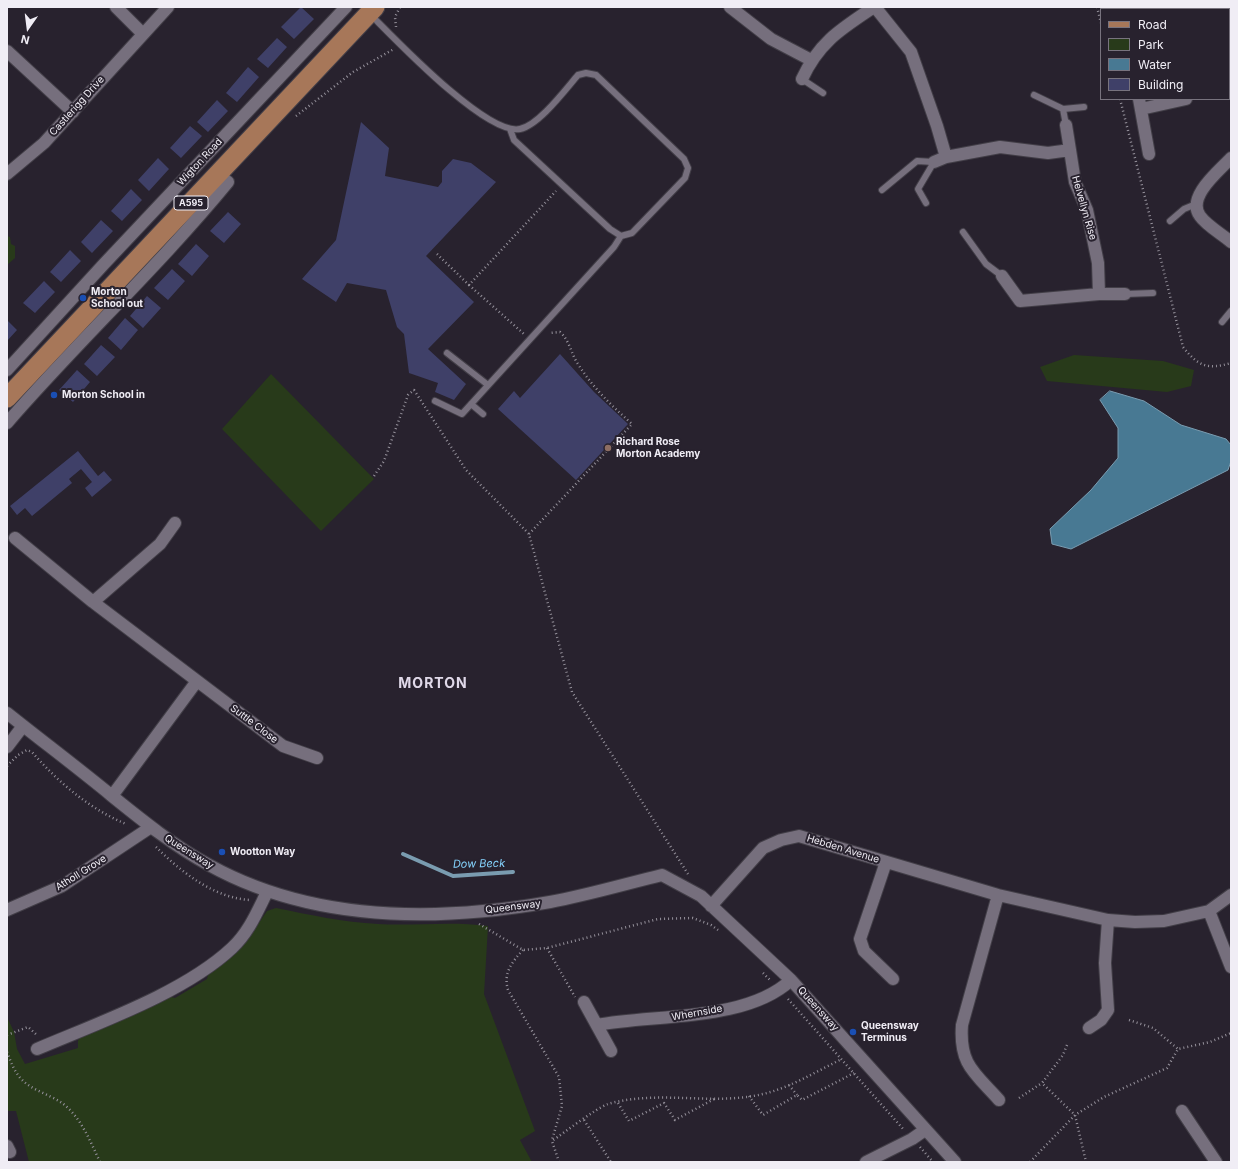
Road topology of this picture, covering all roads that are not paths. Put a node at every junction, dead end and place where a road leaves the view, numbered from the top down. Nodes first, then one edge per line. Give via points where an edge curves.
1 (116, 7) edge
2 (168, 7) edge
3 (346, 7) edge
4 (730, 7) edge
5 (874, 7) edge
6 (372, 10) edge
7 (143, 34) junction
8 (7, 51) edge
9 (811, 60) junction
10 (802, 79) joint
11 (823, 93) dead end
12 (1034, 95) dead end
13 (1177, 100) edge
14 (1140, 104) edge
15 (1084, 107) dead end
16 (1063, 109) junction
17 (73, 112) junction
18 (1066, 125) joint
19 (510, 129) junction
20 (1070, 150) junction
21 (1149, 154) dead end
22 (946, 156) junction
23 (1231, 158) edge
24 (934, 162) junction
25 (7, 174) edge
26 (218, 174) junction
27 (882, 190) dead end
28 (926, 203) dead end
29 (1196, 204) junction
30 (1170, 221) dead end
31 (963, 232) dead end
32 (621, 236) junction
33 (1231, 242) edge
34 (1002, 276) joint
35 (1153, 293) dead end
36 (1099, 294) junction
37 (1125, 294) joint
38 (1231, 311) edge
39 (1222, 322) dead end
40 (447, 353) dead end
41 (7, 370) edge
42 (488, 386) junction
43 (7, 398) edge
44 (435, 401) dead end
45 (471, 404) junction
46 (483, 414) dead end
47 (7, 422) edge
48 (175, 523) dead end
49 (15, 538) dead end
50 (93, 602) junction
51 (197, 681) junction
52 (7, 713) edge
53 (23, 726) junction
54 (7, 747) edge
55 (317, 758) dead end
56 (112, 796) junction
57 (151, 827) junction
58 (886, 862) junction
59 (268, 892) junction
60 (998, 895) junction
61 (1231, 895) edge
62 (711, 906) junction
63 (7, 910) edge
64 (1209, 910) junction
65 (1108, 920) junction
66 (1231, 967) edge
67 (893, 979) dead end
68 (791, 980) junction
69 (579, 999) road end
70 (597, 1025) junction
71 (1089, 1028) dead end
72 (37, 1049) dead end
73 (611, 1051) dead end
74 (999, 1100) dead end
75 (1182, 1110) dead end
76 (925, 1130) junction
77 (866, 1162) edge
78 (955, 1162) edge
79 (1216, 1162) edge

1 - 7 street
2 - 7 street, Castlerigg Drive
3 - 41 street, Wigton Road
4 - 9 street via 772,39
5 - 9 street via 835,32
5 - 22 street via 911,52
6 - 19 lane via 399,44 456,96
6 - 26 main road, A595
7 - 17 street, Castlerigg Drive
8 - 17 street
9 - 10 street
10 - 11 lane
12 - 16 lane
13 - 14 street
14 - 21 street
15 - 16 lane
16 - 18 lane
17 - 25 street, Castlerigg Drive via 44,143
18 - 20 street, Helvellyn Rise
19 - 32 lane via 514,140 610,230
19 - 32 lane via 521,129 532,123 578,75 586,73 596,75 684,159 688,168 685,178 632,233
20 - 22 street via 1048,153 1000,147
20 - 36 street, Helvellyn Rise via 1075,182 1087,210 1098,263
22 - 24 street
23 - 29 street via 1199,192
24 - 27 lane via 916,161
24 - 28 lane via 918,188
26 - 43 main road, A595
26 - 47 street via 228,182 220,192 174,246 53,370
29 - 30 lane via 1184,209
29 - 33 street via 1200,216
31 - 34 lane via 986,264
32 - 42 lane via 614,247
34 - 36 street via 1020,302
35 - 37 lane
36 - 37 street
38 - 39 lane
40 - 42 lane
42 - 45 lane
44 - 45 lane via 462,414
45 - 46 lane
48 - 50 street via 160,544
49 - 50 street, Suttle Close
50 - 51 street, Suttle Close
51 - 55 street, Suttle Close via 283,746
51 - 56 street
52 - 53 street, Queensway
53 - 54 street
53 - 56 street, Queensway
56 - 57 street, Queensway
57 - 59 street, Queensway via 209,866
57 - 63 street, Atholl Grove via 62,886
58 - 60 street, Hebden Avenue
58 - 62 street, Hebden Avenue via 799,836 787,838 764,848
58 - 67 street via 860,939 864,951
59 - 62 street, Queensway via 319,905 377,913 455,913 552,902 662,875 701,896
59 - 72 street via 248,930 232,948 195,975 129,1009
60 - 65 street, Hebden Avenue
60 - 74 street via 962,1025 961,1043 967,1064
61 - 64 street, Hebden Avenue
62 - 68 street, Queensway
64 - 65 street, Hebden Avenue via 1164,921
64 - 66 street
65 - 71 street via 1105,963 1108,1010 1101,1020
68 - 70 street, Whernside via 780,990 744,1005 678,1018
68 - 76 street, Queensway
69 - 70 street
70 - 73 street
75 - 79 street
76 - 77 street
76 - 78 street, Queensway

